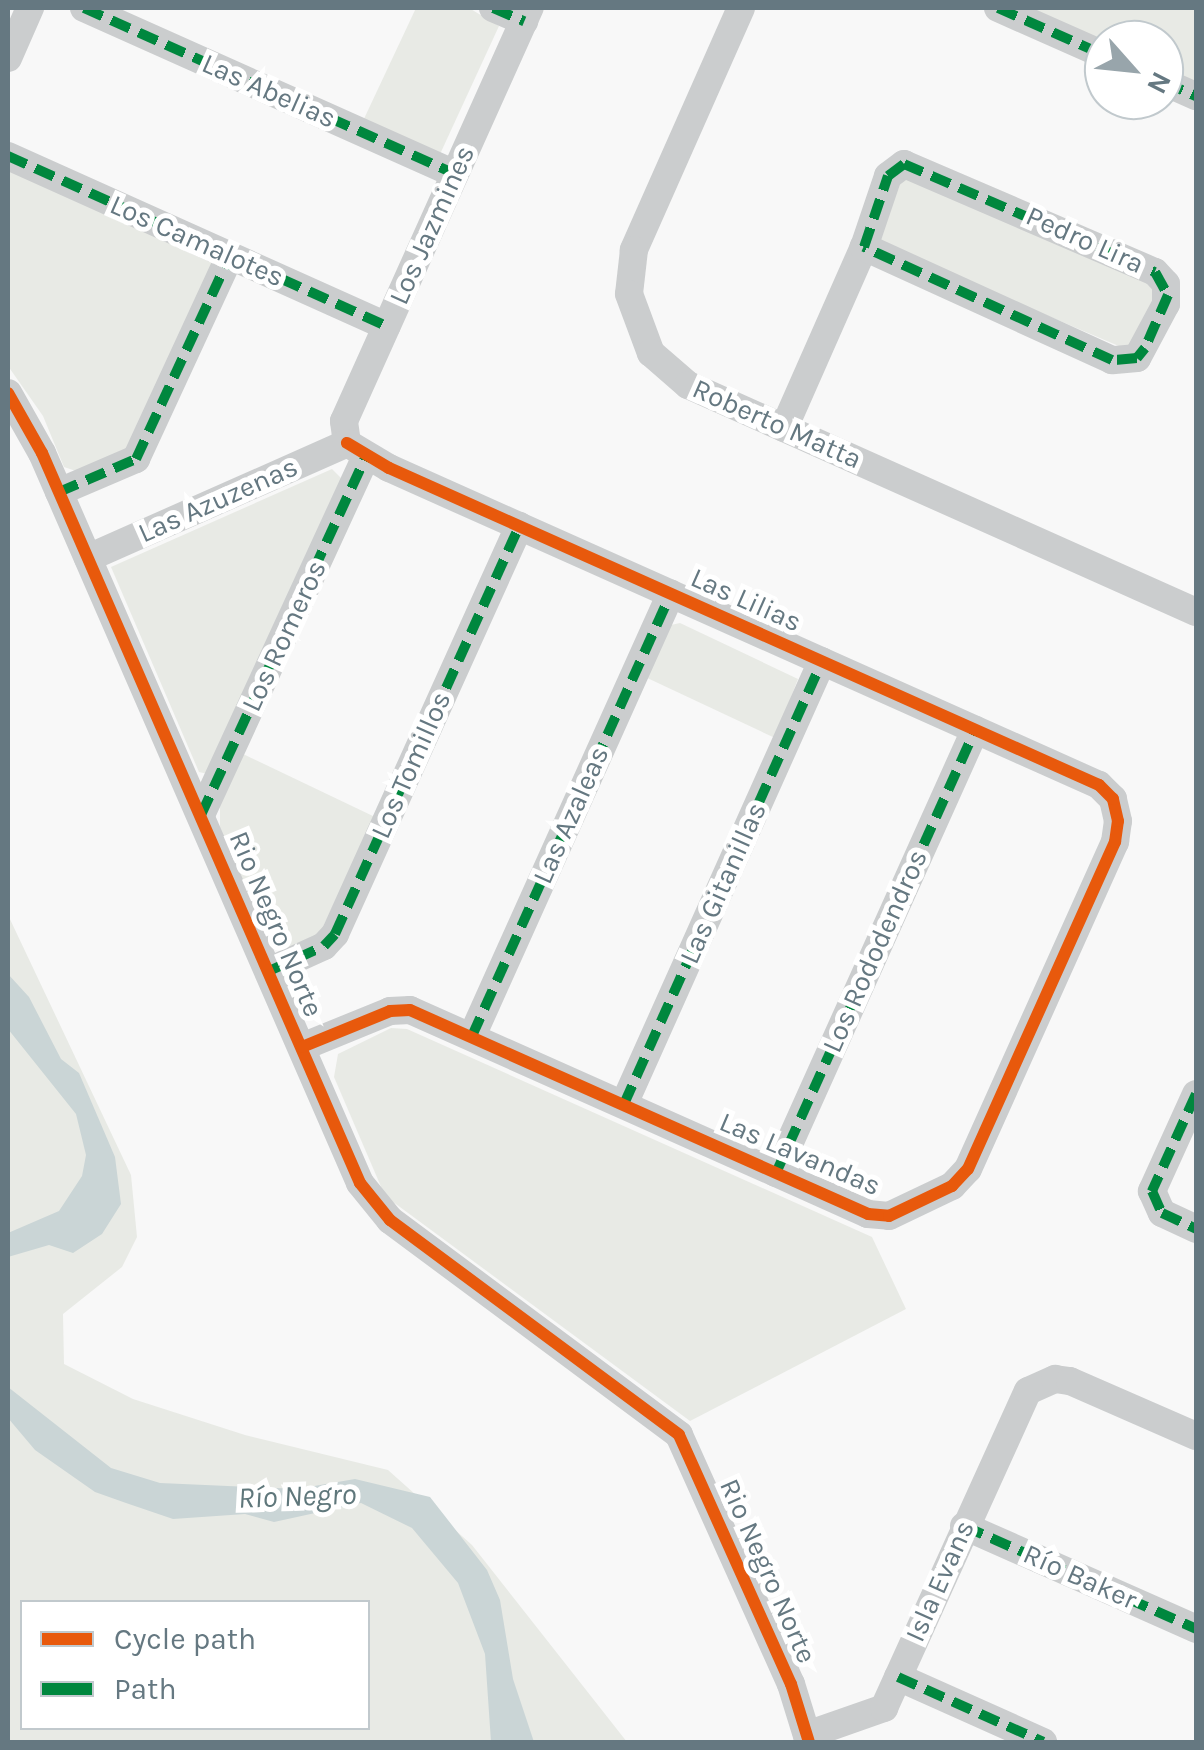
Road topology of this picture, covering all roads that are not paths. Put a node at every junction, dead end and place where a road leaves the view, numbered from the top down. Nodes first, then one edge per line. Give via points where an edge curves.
1 (30, 8) edge
2 (84, 8) edge
3 (493, 8) edge
4 (742, 8) edge
5 (998, 8) edge
6 (526, 14) edge
7 (1084, 46) edge
8 (8, 58) edge
9 (8, 156) edge
10 (455, 174) junction
11 (864, 247) junction
12 (230, 256) junction
13 (387, 326) junction
14 (8, 393) edge
15 (784, 428) junction
16 (357, 450) junction
17 (59, 492) junction
18 (518, 526) junction
19 (88, 558) junction
20 (670, 594) junction
21 (1196, 612) edge
22 (822, 662) junction
23 (975, 730) junction
24 (1117, 810) joint
25 (201, 816) junction
26 (269, 971) junction
27 (472, 1036) junction
28 (302, 1047) junction
29 (1196, 1094) edge
30 (624, 1104) junction
31 (776, 1172) junction
32 (1196, 1228) edge
33 (1196, 1436) edge
34 (964, 1526) junction
35 (1196, 1629) edge
36 (898, 1677) junction
37 (808, 1738) edge
38 (1042, 1742) edge

1 - 8 street
2 - 10 street, Las Abelias
3 - 6 street
4 - 15 street, Roberto Matta via 640,232 629,294 642,335 664,368
5 - 7 street
6 - 10 street, Los Jazmines
9 - 12 street, Los Camalotes
10 - 13 street, Los Jazmines
11 - 11 street, Pedro Lira via 1112,360 1136,358 1166,304 1166,284 1155,272 912,164 888,176
11 - 15 street, Pedro Lira
12 - 13 street, Los Camalotes
12 - 17 street via 136,458
13 - 16 street, Los Jazmines via 344,421
14 - 17 street, Rio Negro Norte
15 - 21 street, Roberto Matta
16 - 18 street, Las Lilias
16 - 19 street, Las Azuzenas
16 - 25 street, Los Romeros
17 - 19 street, Rio Negro Norte
18 - 20 street, Las Lilias
18 - 26 street, Los Tomillos via 335,934 324,946
19 - 25 street, Rio Negro Norte
20 - 22 street, Las Lilias
20 - 27 street, Las Azaleas
22 - 23 street, Las Lilias
22 - 30 street, Las Gitanillas
23 - 24 street, Las Lilias via 1099,785
23 - 31 street, Los Rododendros
24 - 31 street, Las Lavandas via 1116,842 966,1174 937,1195 881,1216
25 - 26 street, Rio Negro Norte
26 - 28 street, Rio Negro Norte
27 - 28 street, Las Lavandas via 404,1009
27 - 30 street, Las Lavandas
28 - 37 street, Rio Negro Norte via 374,1205 679,1434 791,1684
29 - 32 street via 1152,1191 1162,1213
30 - 31 street, Las Lavandas
33 - 34 street, Isla Evans via 1070,1381 1037,1385 1010,1422
34 - 35 street, Río Baker
34 - 36 street, Isla Evans
36 - 37 street, Isla Evans via 878,1713
36 - 38 street

